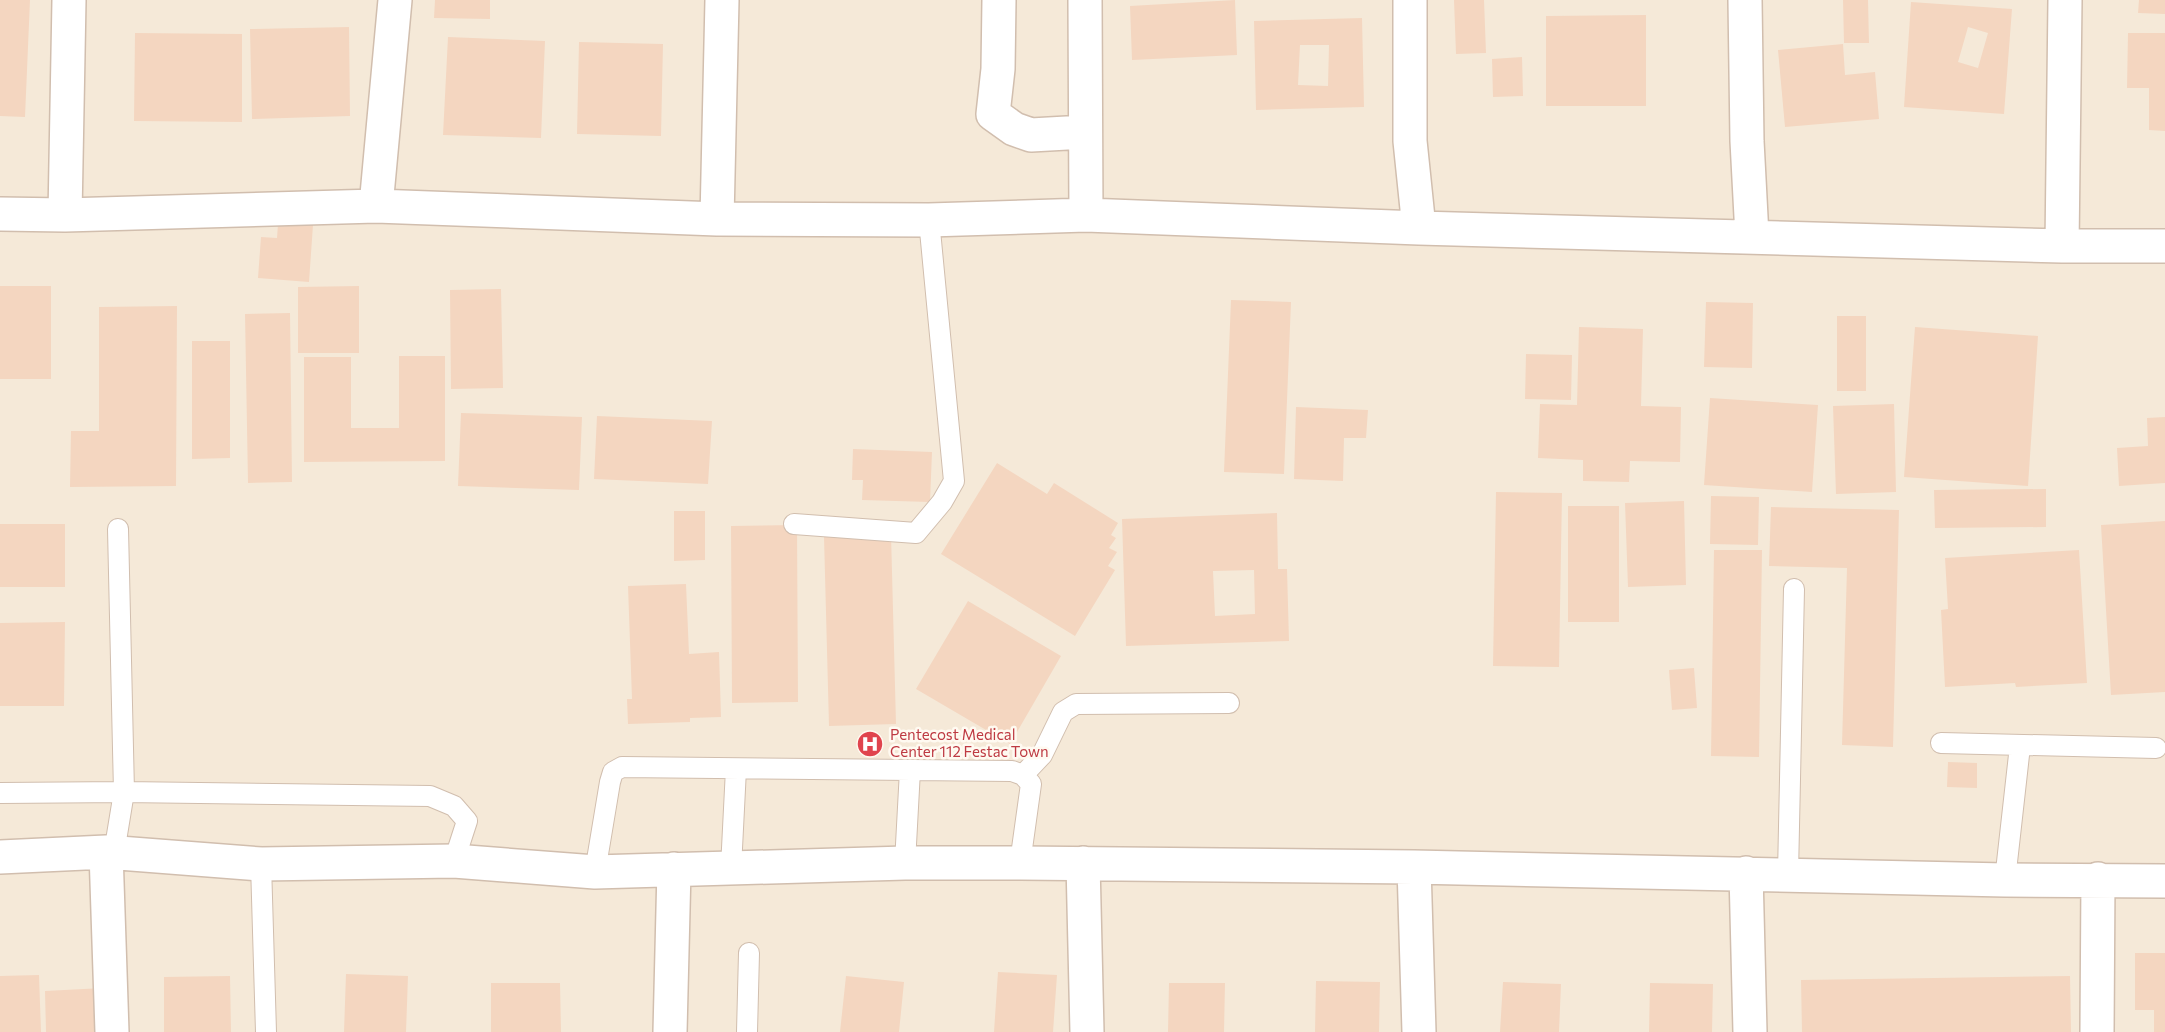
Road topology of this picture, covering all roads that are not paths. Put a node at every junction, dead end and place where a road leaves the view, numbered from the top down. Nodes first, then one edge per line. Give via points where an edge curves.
1 (69, 0) edge
2 (395, 0) edge
3 (722, 0) edge
4 (999, 0) edge
5 (1084, 0) edge
6 (1410, 0) edge
7 (1745, 0) edge
8 (2065, 0) edge
9 (1085, 132) junction
10 (376, 206) junction
11 (0, 214) edge
12 (65, 216) junction
13 (1086, 216) junction
14 (717, 219) junction
15 (928, 220) junction
16 (1419, 228) junction
17 (1752, 236) junction
18 (2062, 246) junction
19 (2165, 246) edge
20 (794, 524) dead end
21 (118, 529) dead end
22 (1794, 589) dead end
23 (1229, 703) dead end
24 (1941, 743) dead end
25 (2020, 746) junction
26 (2156, 748) dead end
27 (736, 769) junction
28 (910, 770) junction
29 (1023, 775) junction
30 (124, 792) junction
31 (0, 793) edge
32 (110, 852) junction
33 (0, 857) edge
34 (454, 861) junction
35 (905, 863) junction
36 (1020, 863) junction
37 (1083, 863) junction
38 (261, 864) junction
39 (1414, 867) junction
40 (731, 868) junction
41 (674, 869) junction
42 (595, 872) junction
43 (1746, 873) junction
44 (1788, 874) junction
45 (2098, 879) junction
46 (2005, 880) junction
47 (2165, 881) edge
48 (749, 953) dead end
49 (112, 1032) edge
50 (266, 1032) edge
51 (670, 1032) edge
52 (747, 1032) edge
53 (1087, 1032) edge
54 (1419, 1032) edge
55 (1750, 1032) edge
56 (2097, 1032) edge

1 - 12 street
2 - 10 street
3 - 14 street
4 - 9 street via 993,114 1031,135
5 - 9 street
6 - 16 street via 1410,141
7 - 17 street
8 - 18 street
9 - 13 street
10 - 12 street
10 - 14 street
11 - 12 street
13 - 15 street
13 - 16 street
14 - 15 street
15 - 20 lane via 954,481 916,533
16 - 17 street
17 - 18 street
18 - 19 street
21 - 30 lane
22 - 44 lane
23 - 29 lane via 1076,704 1063,712 1042,755
24 - 25 lane
25 - 26 lane
25 - 46 lane
27 - 28 lane
27 - 40 lane
27 - 42 lane via 622,767 613,772
28 - 29 lane via 1012,771
28 - 35 lane
29 - 36 lane via 1031,784
30 - 31 lane
30 - 32 lane
30 - 34 lane via 430,796 454,806 467,821
32 - 33 street
32 - 38 street
32 - 49 street
34 - 38 street
34 - 42 street
35 - 36 street
35 - 40 street
36 - 37 street
37 - 39 street
37 - 53 street
38 - 50 lane
39 - 43 street
39 - 54 street
40 - 41 street
41 - 42 street
41 - 51 street
43 - 44 street
43 - 55 street
44 - 46 street
45 - 46 street
45 - 47 street
45 - 56 street
48 - 52 lane

